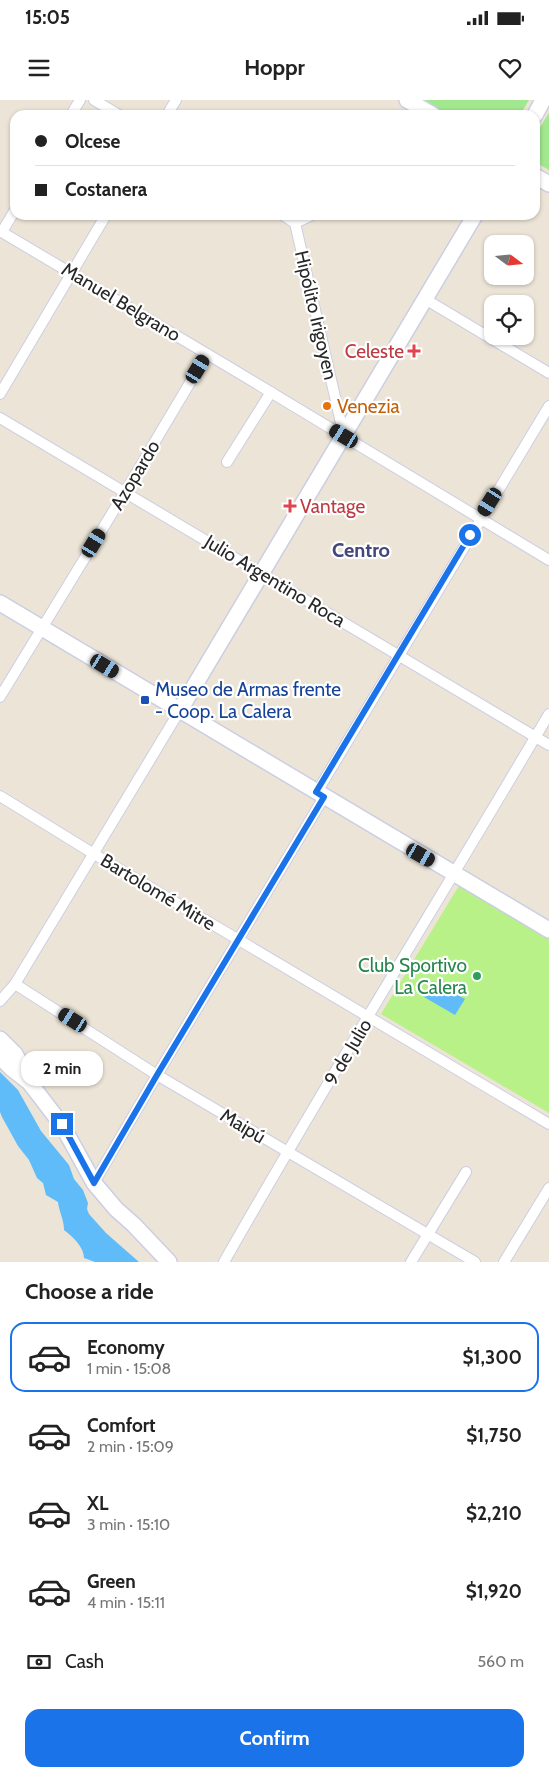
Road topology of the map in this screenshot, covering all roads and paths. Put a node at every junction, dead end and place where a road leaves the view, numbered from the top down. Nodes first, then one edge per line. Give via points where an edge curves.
1 (94, 100) edge
2 (407, 100) edge
3 (111, 110) edge
4 (424, 110) edge
5 (10, 218) edge
6 (103, 220) edge
7 (292, 220) edge
8 (301, 220) edge
9 (472, 220) edge
10 (296, 222) junction
11 (1, 232) edge
12 (71, 273) junction
13 (425, 300) junction
14 (207, 354) junction
15 (549, 373) edge
16 (271, 392) junction
17 (0, 394) edge
18 (549, 406) edge
19 (0, 418) edge
20 (344, 436) junction
21 (227, 462) dead end
22 (125, 492) junction
23 (481, 518) junction
24 (548, 558) edge
25 (262, 573) junction
26 (0, 603) edge
27 (42, 628) junction
28 (399, 655) junction
29 (0, 697) edge
30 (180, 710) junction
31 (549, 714) edge
32 (535, 737) junction
33 (549, 745) edge
34 (320, 795) junction
35 (0, 796) edge
36 (94, 854) junction
37 (454, 874) junction
38 (549, 930) edge
39 (238, 939) junction
40 (15, 984) junction
41 (0, 1001) edge
42 (368, 1018) junction
43 (2, 1042) edge
44 (157, 1075) junction
45 (549, 1124) edge
46 (287, 1151) junction
47 (466, 1172) dead end
48 (94, 1183) junction
49 (549, 1188) edge
50 (428, 1234) junction
51 (169, 1262) edge
52 (224, 1262) edge
53 (411, 1262) edge
54 (475, 1262) edge
55 (504, 1262) edge

1 - 3 street
2 - 4 street
5 - 11 street
6 - 12 street
7 - 10 street
8 - 10 street
9 - 13 street
10 - 20 street, Hipólito Irigoyen
11 - 12 street, Manuel Belgrano
12 - 14 street, Manuel Belgrano
12 - 17 street
13 - 15 street
13 - 20 street
14 - 16 street, Manuel Belgrano
14 - 22 street, Azopardo
16 - 20 street, Manuel Belgrano
16 - 21 street
18 - 23 street
19 - 22 street, Julio Argentino Roca
20 - 23 street, Manuel Belgrano
20 - 25 street
22 - 25 street, Julio Argentino Roca
22 - 27 street, Azopardo
23 - 24 street, Manuel Belgrano
23 - 28 street
25 - 28 street, Julio Argentino Roca
25 - 30 street
26 - 27 street
27 - 29 street, Azopardo
27 - 30 street
28 - 32 street, Julio Argentino Roca
28 - 34 street
30 - 34 street
30 - 36 street
31 - 32 street, 9 de Julio
32 - 33 street, Julio Argentino Roca
32 - 37 street, 9 de Julio
34 - 37 street
34 - 39 street
35 - 36 street, Bartolomé Mitre
36 - 39 street, Bartolomé Mitre
36 - 40 street
37 - 38 street
37 - 42 street, 9 de Julio
39 - 42 street, Bartolomé Mitre
39 - 44 street
40 - 41 street
40 - 44 street, Maipú
42 - 45 street, Bartolomé Mitre
42 - 46 street, 9 de Julio
43 - 48 street via 6,1064 29,1082 62,1124
44 - 46 street, Maipú
44 - 48 street
46 - 50 street, Maipú
46 - 52 street, 9 de Julio
47 - 50 street
48 - 51 street
49 - 55 street
50 - 53 street
50 - 54 street, Maipú

